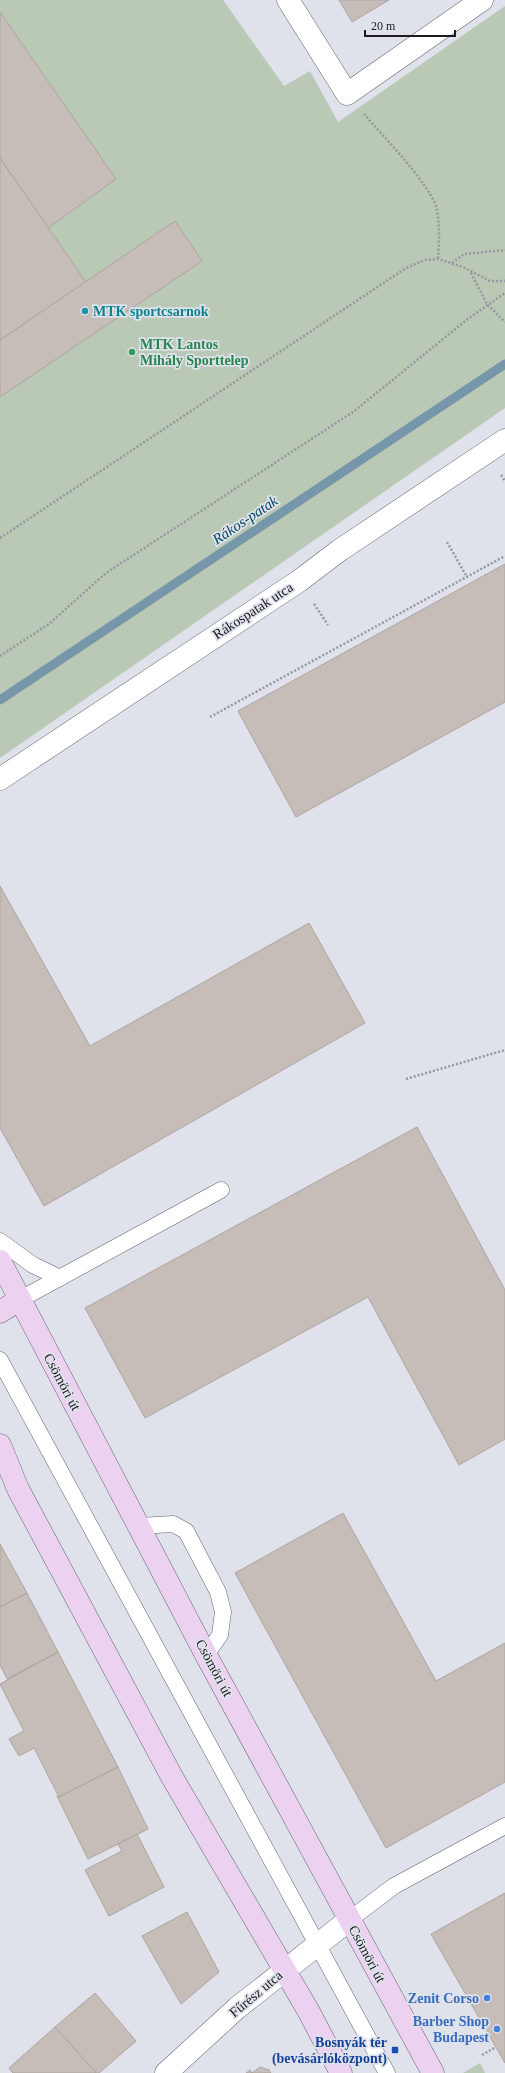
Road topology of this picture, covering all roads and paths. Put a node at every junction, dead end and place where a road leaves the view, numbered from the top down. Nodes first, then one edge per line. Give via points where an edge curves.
1 (288, 0) edge
2 (482, 0) edge
3 (347, 94) junction
4 (505, 250) edge
5 (438, 259) junction
6 (452, 263) junction
7 (471, 273) junction
8 (505, 281) edge
9 (505, 293) edge
10 (488, 304) junction
11 (505, 322) edge
12 (505, 440) edge
13 (0, 538) edge
14 (447, 542) dead end
15 (505, 556) edge
16 (467, 577) junction
17 (0, 656) edge
18 (210, 717) dead end
19 (0, 779) edge
20 (505, 1050) edge
21 (406, 1079) dead end
22 (221, 1190) dead end
23 (0, 1241) edge
24 (0, 1261) edge
25 (60, 1278) junction
26 (10, 1302) edge
27 (0, 1312) edge
28 (0, 1360) edge
29 (0, 1445) edge
30 (139, 1526) junction
31 (206, 1655) junction
32 (505, 1826) edge
33 (349, 1920) junction
34 (319, 1944) junction
35 (285, 1970) junction
36 (496, 2047) dead end
37 (482, 2055) dead end
38 (166, 2073) edge
39 (341, 2073) edge
40 (388, 2073) edge
41 (433, 2073) edge

1 - 3 street
2 - 3 street
3 - 5 path via 425,186 437,209 440,236
4 - 6 path via 464,254
5 - 6 path
5 - 13 path via 425,260 406,268
6 - 7 path
7 - 8 path via 490,281
7 - 10 path
9 - 10 path
10 - 11 path
10 - 17 path via 353,412 106,573 49,624
12 - 19 street, Rákospatak utca via 340,550 299,581
14 - 16 path
15 - 16 path
16 - 18 path
20 - 21 path
22 - 25 lane
23 - 25 lane via 33,1265
24 - 26 main road, Csömöri út
25 - 26 lane
26 - 27 main road
26 - 30 main road, Csömöri út
28 - 34 lane
29 - 35 main road via 18,1489 172,1777
30 - 31 main road, Csömöri út
30 - 31 lane via 173,1524 186,1531 218,1592 224,1612 220,1636
31 - 33 main road, Csömöri út
32 - 33 lane via 394,1886
33 - 34 street, Fűrész utca
33 - 41 main road, Csömöri út
34 - 35 street, Fűrész utca
34 - 40 lane
35 - 38 street, Fűrész utca via 237,2008
35 - 39 main road
36 - 37 path

